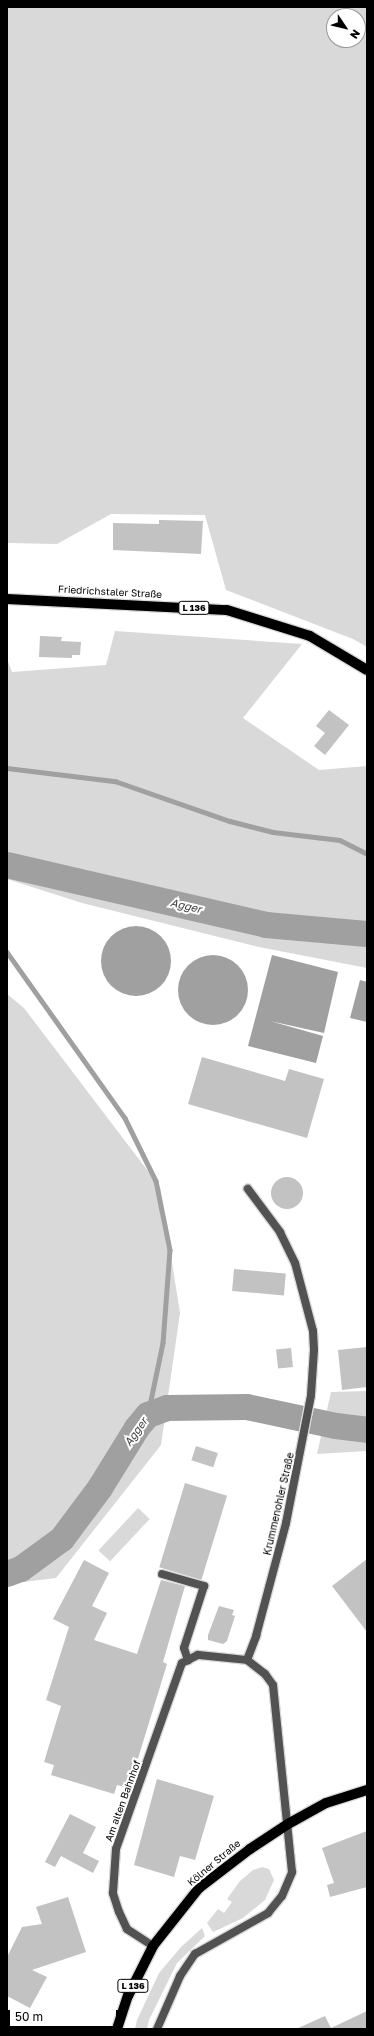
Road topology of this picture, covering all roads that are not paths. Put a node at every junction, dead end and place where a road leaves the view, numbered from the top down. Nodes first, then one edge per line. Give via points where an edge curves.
1 (7, 599) edge
2 (367, 670) edge
3 (248, 1189) dead end
4 (162, 1574) dead end
5 (188, 1660) junction
6 (247, 1660) junction
7 (367, 1790) edge
8 (288, 1824) junction
9 (154, 1946) junction
10 (117, 2029) edge
11 (157, 2029) edge

1 - 2 main road, Friedrichstaler Straße / L 136 via 227,610 310,636
3 - 6 street, Krummenohler Straße via 280,1232 295,1263 313,1331 314,1350 311,1395 286,1523 256,1636
4 - 5 street via 204,1586 184,1648
5 - 6 street via 198,1655
5 - 9 street, Am alten Bahnhof via 182,1663 176,1674 152,1754 116,1849 112,1893 127,1928
6 - 8 street via 265,1674 273,1686 279,1763
7 - 8 main road, Kölner Straße / L 136 via 326,1803
8 - 9 main road, Kölner Straße / L 136 via 199,1888
8 - 11 street via 292,1872 282,1896 268,1913 195,1954 180,1976
9 - 10 main road, Kölner Straße / L 136 via 128,1996

